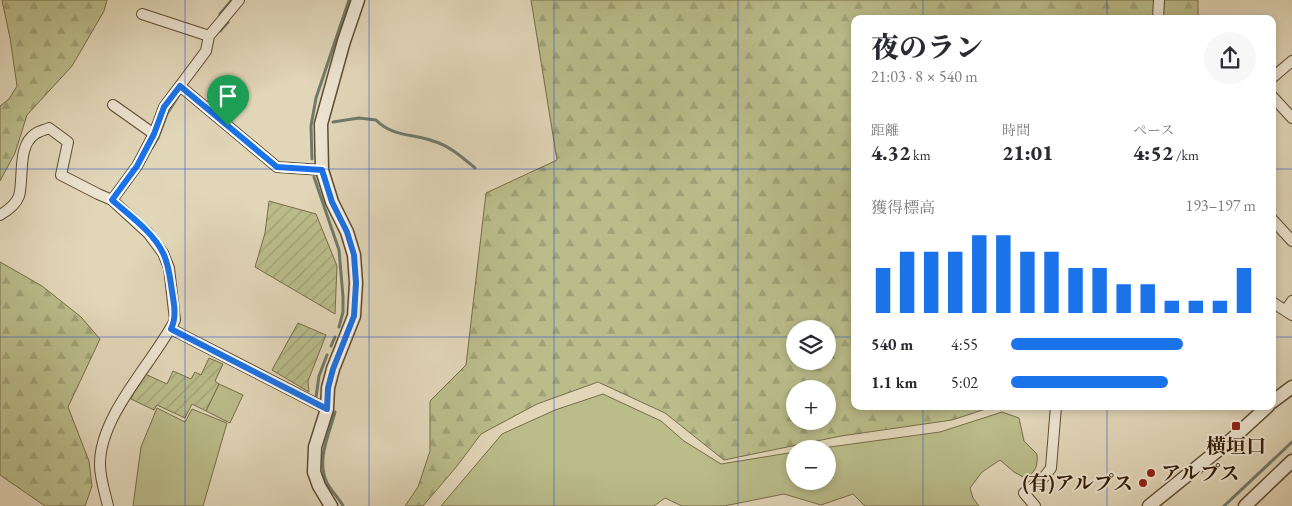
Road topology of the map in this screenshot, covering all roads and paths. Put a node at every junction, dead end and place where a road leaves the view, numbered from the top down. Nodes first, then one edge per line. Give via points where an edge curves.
1 (239, 0) edge
2 (358, 0) edge
3 (1159, 0) edge
4 (142, 14) dead end
5 (1158, 15) edge
6 (209, 36) junction
7 (1292, 61) edge
8 (1276, 75) edge
9 (180, 86) junction
10 (1276, 100) edge
11 (113, 105) dead end
12 (1292, 118) edge
13 (154, 134) junction
14 (322, 170) junction
15 (112, 200) junction
16 (0, 215) edge
17 (1276, 224) edge
18 (1292, 242) edge
19 (1276, 304) edge
20 (1290, 309) edge
21 (171, 329) junction
22 (1292, 387) edge
23 (1276, 399) edge
24 (327, 409) junction
25 (1056, 410) edge
26 (1264, 410) edge
27 (1292, 461) edge
28 (108, 506) edge
29 (330, 506) edge
30 (1035, 506) edge
31 (1150, 506) edge
32 (1245, 506) edge

1 - 6 street
2 - 14 street via 321,124
3 - 5 street
4 - 6 street
6 - 9 street via 206,51
7 - 8 street
9 - 13 street via 164,107
9 - 14 street via 277,167
10 - 12 street
11 - 13 street
13 - 15 street via 137,166
14 - 24 street via 354,255 356,283 354,316 333,369
15 - 16 street via 61,175 68,142 49,128 34,134 27,144 21,164 18,198
15 - 21 street via 148,233 163,253 173,298 175,320
17 - 18 street
19 - 20 street
21 - 24 street
21 - 28 street via 130,389 104,437 100,465
22 - 23 street
24 - 29 street via 315,448 314,472
25 - 30 street via 1051,468 1024,493
26 - 31 street
27 - 32 street

